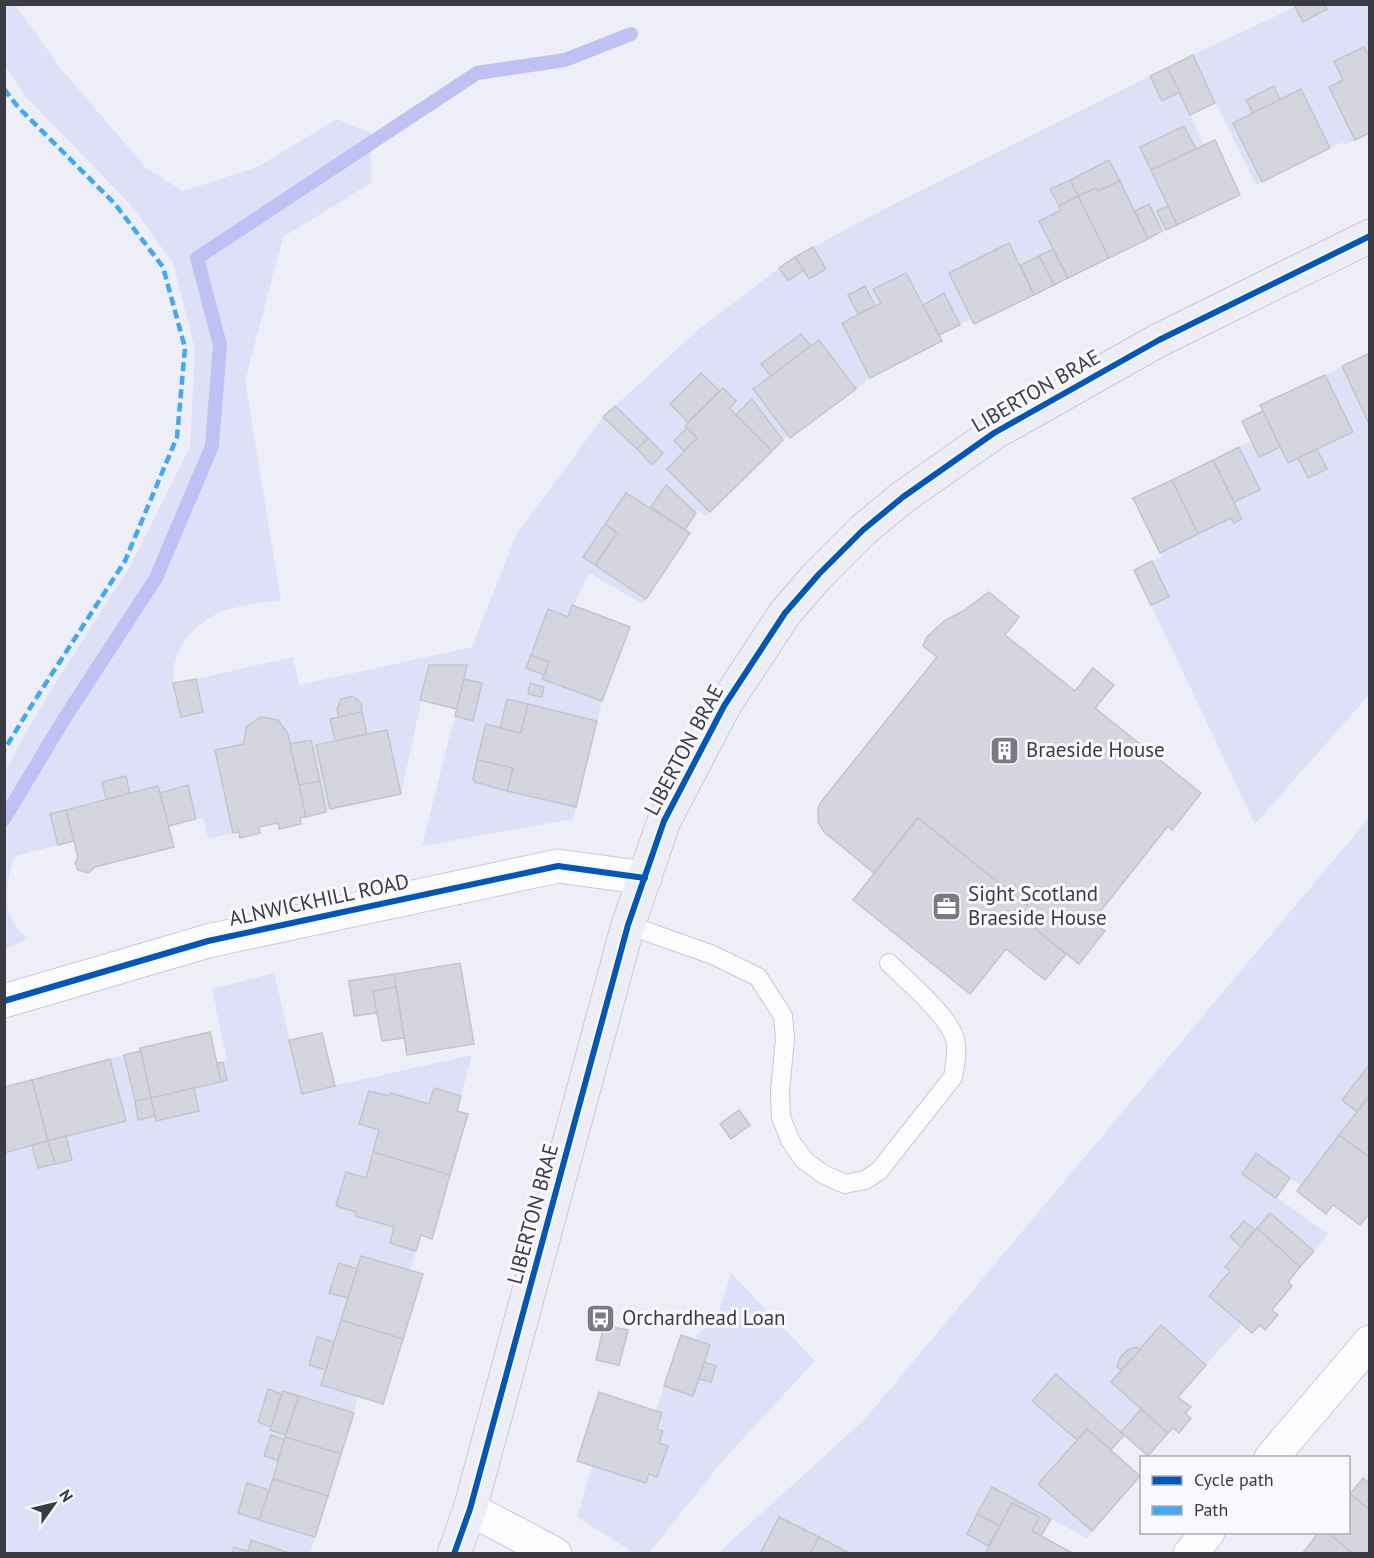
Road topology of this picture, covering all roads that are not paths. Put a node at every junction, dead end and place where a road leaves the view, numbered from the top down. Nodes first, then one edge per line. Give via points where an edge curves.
1 (1370, 236) edge
2 (645, 878) junction
3 (628, 925) junction
4 (890, 963) dead end
5 (4, 1001) edge
6 (1370, 1342) edge
7 (1273, 1456) edge
8 (470, 1509) junction
9 (1207, 1534) edge
10 (454, 1554) edge
11 (555, 1554) edge
12 (1190, 1554) edge

1 - 2 main road, LIBERTON BRAE via 1159,339 1029,412 956,459 863,530 792,605 754,658 724,706 664,821
2 - 3 main road, LIBERTON BRAE
2 - 5 street, ALNWICKHILL ROAD via 558,866 208,941
3 - 4 lane via 713,955 758,977 783,1016 781,1117 790,1140 804,1160 845,1184 866,1180 879,1171 953,1077 955,1039 944,1018
3 - 8 main road, LIBERTON BRAE
6 - 7 street
8 - 10 main road, LIBERTON BRAE
8 - 11 street
9 - 12 street

